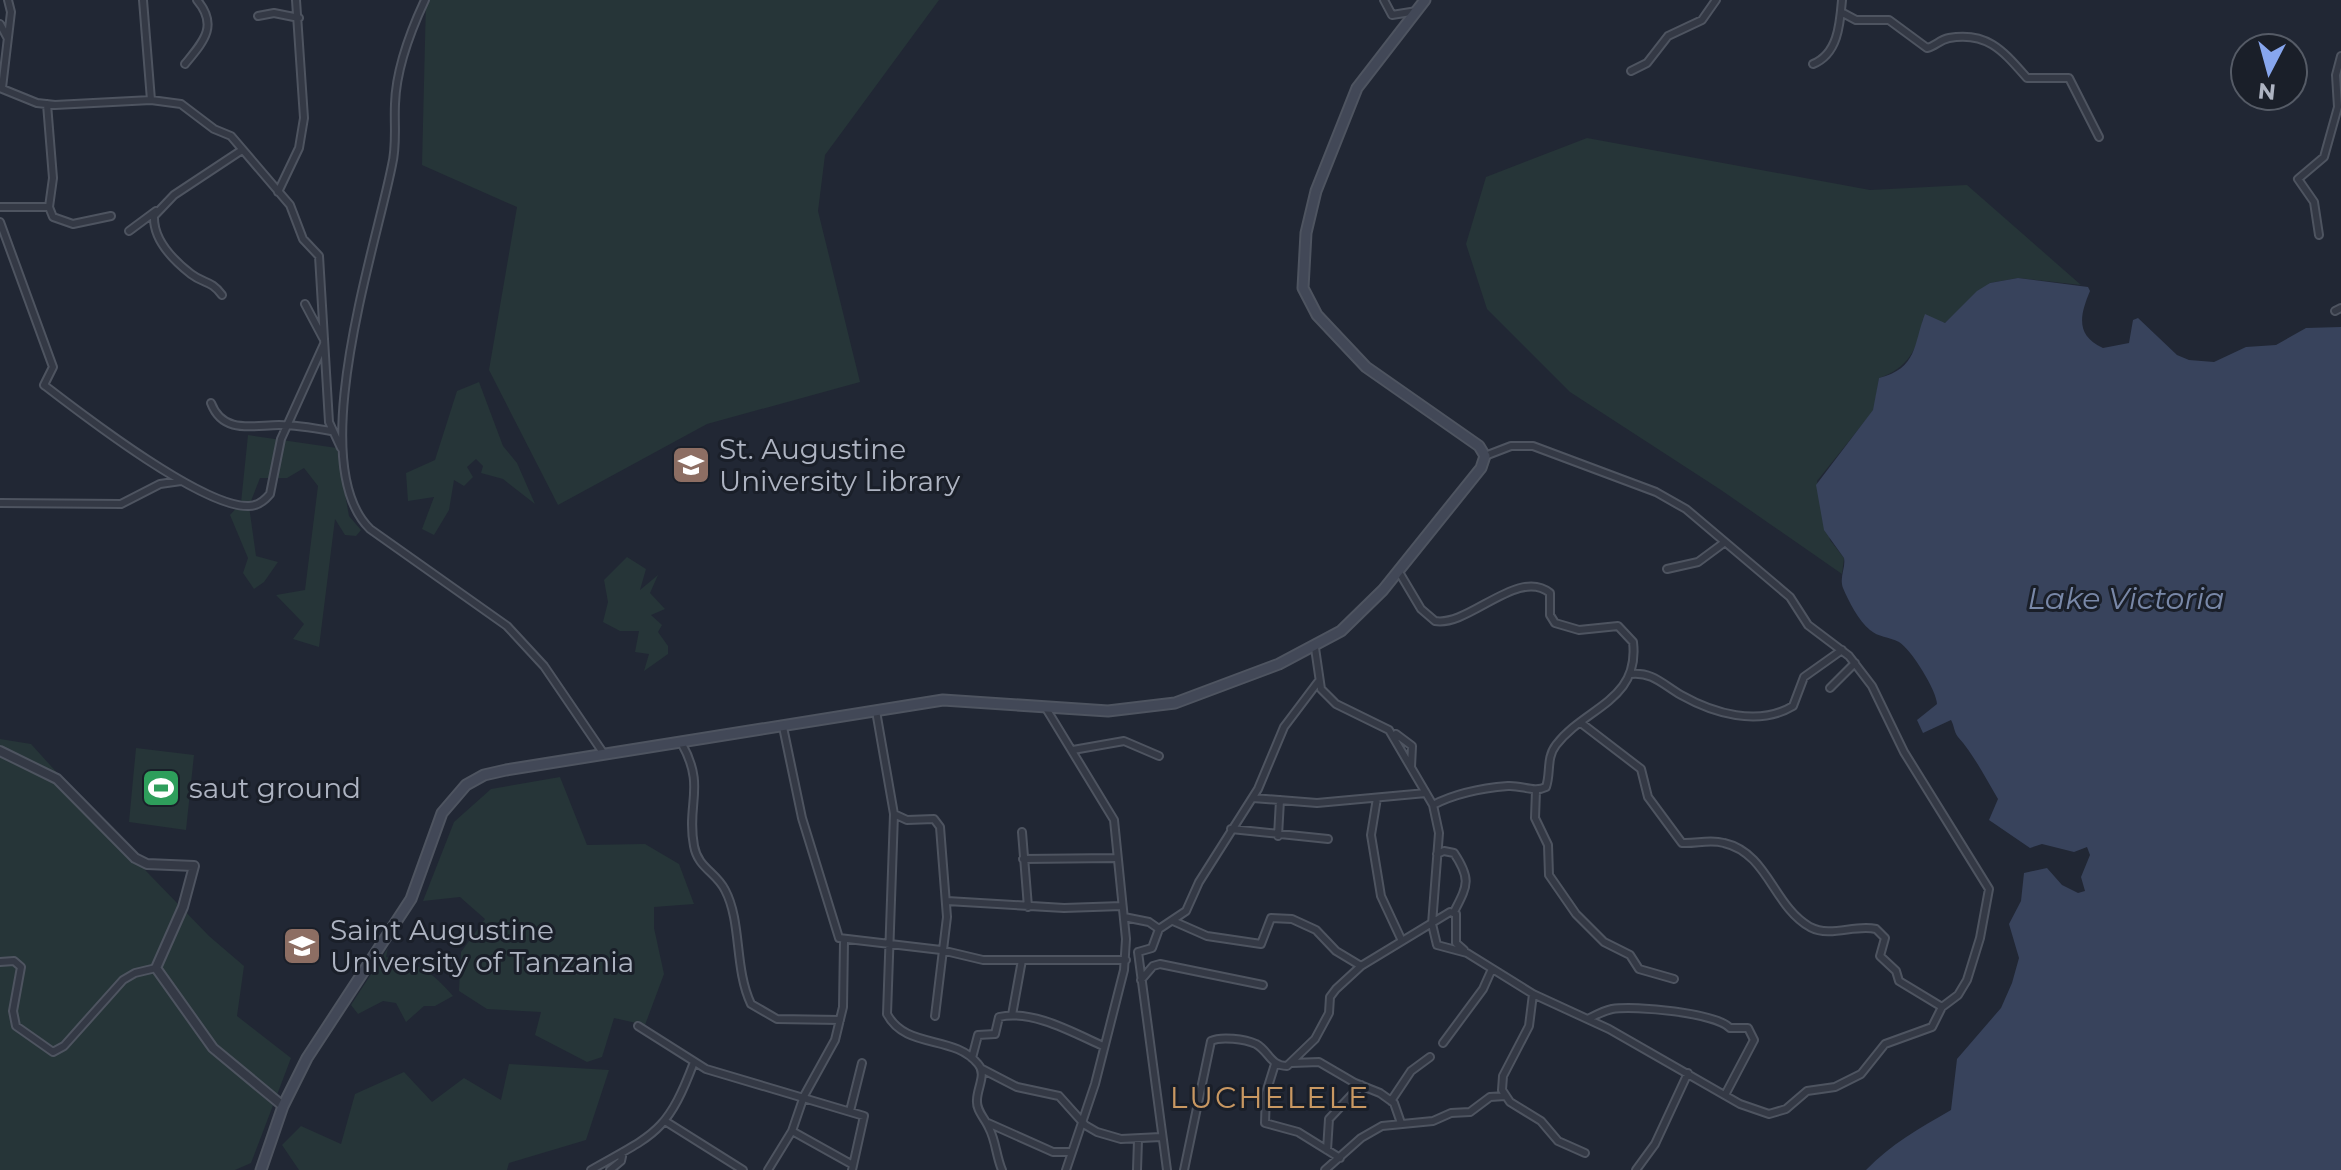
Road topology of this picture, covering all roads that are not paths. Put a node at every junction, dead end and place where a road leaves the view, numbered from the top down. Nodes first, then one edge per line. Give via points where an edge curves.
1 (8, 0) edge
2 (143, 0) edge
3 (197, 0) edge
4 (296, 0) edge
5 (425, 0) edge
6 (1384, 0) edge
7 (1425, 0) edge
8 (1716, 0) edge
9 (1842, 0) edge
10 (0, 11) edge
11 (1417, 11) junction
12 (11, 12) junction
13 (1841, 12) junction
14 (258, 16) dead end
15 (299, 18) junction
16 (0, 24) edge
17 (7, 37) junction
18 (2341, 56) edge
19 (185, 64) dead end
20 (1813, 64) dead end
21 (1631, 71) dead end
22 (1, 88) edge
23 (151, 100) junction
24 (47, 104) junction
25 (2099, 137) dead end
26 (242, 150) junction
27 (278, 192) junction
28 (0, 207) edge
29 (49, 207) junction
30 (156, 211) junction
31 (111, 216) dead end
32 (0, 222) edge
33 (129, 231) dead end
34 (2319, 235) dead end
35 (222, 295) dead end
36 (305, 304) dead end
37 (324, 343) junction
38 (211, 403) dead end
39 (288, 426) junction
40 (331, 431) junction
41 (342, 449) junction
42 (1485, 456) junction
43 (181, 481) junction
44 (0, 503) edge
45 (1725, 542) junction
46 (1667, 569) dead end
47 (1399, 572) junction
48 (1315, 648) junction
49 (1842, 650) junction
50 (1855, 663) junction
51 (1631, 674) junction
52 (1318, 682) junction
53 (1830, 688) dead end
54 (1047, 710) junction
55 (876, 711) junction
56 (1592, 715) junction
57 (1581, 723) junction
58 (783, 727) junction
59 (1592, 730) junction
60 (682, 744) junction
61 (1073, 750) junction
62 (0, 751) edge
63 (606, 756) junction
64 (1159, 756) dead end
65 (1536, 790) junction
66 (1426, 793) junction
67 (1253, 798) junction
68 (1377, 798) junction
69 (1280, 800) junction
70 (1433, 805) junction
71 (894, 814) junction
72 (1231, 829) junction
73 (1022, 832) dead end
74 (1278, 836) junction
75 (1328, 839) dead end
76 (1436, 854) junction
77 (1115, 858) junction
78 (1023, 859) junction
79 (947, 901) junction
80 (1122, 906) junction
81 (1028, 907) junction
82 (1454, 912) junction
83 (1124, 917) junction
84 (1173, 921) junction
85 (1432, 924) junction
86 (1159, 929) junction
87 (844, 941) junction
88 (1402, 941) junction
89 (891, 944) junction
90 (941, 950) junction
91 (1126, 950) junction
92 (1138, 952) junction
93 (1467, 953) junction
94 (1022, 960) junction
95 (1126, 960) junction
96 (0, 962) edge
97 (1361, 966) junction
98 (156, 968) junction
99 (1492, 969) junction
100 (1674, 979) dead end
101 (1141, 980) junction
102 (1263, 985) dead end
103 (1533, 994) junction
104 (1942, 1007) junction
105 (1012, 1015) junction
106 (935, 1016) dead end
107 (1588, 1019) junction
108 (840, 1020) junction
109 (638, 1026) dead end
110 (1443, 1043) dead end
111 (1103, 1046) junction
112 (1430, 1057) dead end
113 (972, 1058) junction
114 (694, 1062) junction
115 (862, 1063) dead end
116 (1292, 1063) junction
117 (1275, 1064) junction
118 (706, 1069) junction
119 (982, 1069) junction
120 (1688, 1073) junction
121 (689, 1075) junction
122 (1361, 1085) junction
123 (1725, 1095) junction
124 (804, 1096) junction
125 (1505, 1096) junction
126 (1391, 1101) junction
127 (283, 1106) junction
128 (850, 1111) junction
129 (1081, 1120) junction
130 (665, 1121) junction
131 (986, 1122) junction
132 (1401, 1123) junction
133 (792, 1131) junction
134 (1161, 1137) junction
135 (1138, 1140) junction
136 (1327, 1150) junction
137 (623, 1152) junction
138 (1070, 1152) junction
139 (1585, 1153) dead end
140 (1340, 1158) junction
141 (852, 1167) edge
142 (261, 1170) edge
143 (591, 1170) edge
144 (610, 1170) edge
145 (743, 1170) edge
146 (768, 1170) edge
147 (1002, 1170) edge
148 (1066, 1170) edge
149 (1137, 1170) edge
150 (1167, 1170) edge
151 (1184, 1170) edge
152 (1325, 1170) edge
153 (1636, 1170) edge

1 - 12 street
2 - 23 street
3 - 19 street via 207,13 209,28
4 - 15 street
5 - 41 street via 397,75 393,162 354,325
6 - 11 street via 1392,15
7 - 11 main road
8 - 21 street via 1702,20 1668,36 1647,63
9 - 13 street
10 - 12 street
11 - 42 main road via 1357,88 1316,191 1306,233 1303,288 1317,315 1366,367 1479,446
12 - 17 street
13 - 20 street via 1831,52
13 - 25 street via 1856,20 1889,20 1927,48 1948,38 1983,38 2006,52 2027,78 2069,78
14 - 15 street
15 - 27 street via 304,118 299,148
16 - 17 street
17 - 22 street
18 - 34 street via 2338,107 2324,157 2298,179 2314,202
22 - 24 street
23 - 24 street
23 - 26 street via 181,104 231,136
24 - 29 street via 53,178
26 - 27 street
26 - 30 street
27 - 37 street via 295,213 305,242 319,256
28 - 29 street
29 - 31 street via 53,217 68,224
30 - 33 street
30 - 35 street via 155,230 162,245
32 - 43 street via 53,367 44,385
36 - 37 street
37 - 39 street
37 - 40 street
38 - 39 street via 221,418 242,427
39 - 40 street
39 - 43 street via 270,494 258,504 233,503
40 - 41 street
41 - 63 street via 361,521 515,633
42 - 45 street via 1511,446 1541,448 1656,492
42 - 47 main road
43 - 44 street via 160,484 121,504
45 - 46 street via 1698,562
45 - 49 street via 1790,597 1808,625
47 - 48 main road via 1352,622
47 - 51 street via 1424,614 1441,622 1522,589 1545,589 1552,619 1561,626 1579,630 1614,625 1625,631 1634,650
48 - 52 street
48 - 54 main road via 1160,707
49 - 50 street
49 - 51 street via 1804,677 1793,706 1754,716 1704,706 1653,675
50 - 53 street
50 - 104 street via 1988,884 1984,922 1967,980
51 - 56 street
52 - 66 street via 1336,704 1412,746 1411,767
52 - 67 street via 1278,738
54 - 55 main road via 955,699
54 - 61 street
55 - 58 main road
55 - 71 street
56 - 57 street
56 - 59 street
57 - 59 street
57 - 65 street via 1555,746 1547,784
58 - 60 main road
58 - 87 street via 812,855 837,934
59 - 104 street via 1641,769 1648,797 1682,843 1711,841 1745,851 1781,902 1819,931 1876,929 1885,938 1883,963 1895,970 1899,981
60 - 63 main road
60 - 108 street via 696,772 696,855 727,895 751,1004 777,1019
61 - 64 street via 1124,741
61 - 77 street via 1114,820
62 - 98 street via 57,779 135,858 147,864 194,866 183,907
63 - 127 main road via 484,775 454,796 432,835 407,906 307,1058
65 - 70 street via 1512,786 1461,793
65 - 100 street via 1535,818 1548,845 1549,875 1576,914 1604,942 1630,955 1639,969
66 - 68 street
66 - 70 street
67 - 69 street
67 - 72 street
68 - 69 street
68 - 88 street via 1371,835 1381,896
69 - 74 street
70 - 76 street via 1439,825
71 - 79 street via 938,821
71 - 89 street
72 - 74 street
72 - 84 street via 1186,911
73 - 78 street
74 - 75 street
76 - 82 street via 1454,853 1467,882
76 - 85 street
77 - 78 street
77 - 80 street
78 - 81 street
79 - 81 street
79 - 90 street
80 - 81 street
80 - 83 street
82 - 85 street
82 - 93 street via 1456,943
83 - 86 street
83 - 91 street
84 - 86 street
84 - 97 street via 1207,936 1261,944 1271,918 1292,919 1322,933 1336,951
85 - 88 street
85 - 93 street via 1437,945
86 - 92 street via 1152,948
87 - 89 street
87 - 108 street
88 - 97 street
89 - 90 street
89 - 113 street via 885,1005 892,1023 918,1039
90 - 94 street via 983,960
90 - 106 street
91 - 92 street
91 - 95 street
92 - 101 street
93 - 99 street
94 - 95 street
94 - 105 street
95 - 111 street
96 - 98 street via 14,961 21,967 13,1011 16,1026 53,1052 123,980
97 - 116 street via 1332,994 1315,1039
98 - 127 street via 213,1048
99 - 103 street
99 - 110 street
101 - 102 street via 1160,964
101 - 134 street
103 - 107 street
103 - 125 street via 1529,1026 1501,1081
104 - 123 street via 1932,1027 1885,1044 1864,1072 1835,1087 1807,1091 1782,1112 1758,1111
105 - 111 street
105 - 113 street via 999,1017 995,1034 978,1035
107 - 120 street
107 - 123 street via 1608,1010 1645,1008 1748,1028 1754,1040
108 - 124 street via 833,1047
109 - 114 street
111 - 129 street
112 - 126 street via 1407,1076
113 - 119 street
114 - 118 street
114 - 121 street
115 - 128 street
116 - 117 street
116 - 122 street via 1319,1062
117 - 136 street via 1266,1093 1265,1123 1298,1132
117 - 151 street via 1255,1044 1211,1041
118 - 121 street
118 - 124 street
119 - 129 street via 1017,1087 1059,1096
119 - 131 street via 977,1105
120 - 123 street
120 - 153 street via 1655,1144
121 - 130 street
122 - 126 street
122 - 136 street via 1329,1119
124 - 128 street
124 - 133 street
125 - 132 street via 1490,1097 1470,1112
125 - 139 street via 1537,1117 1558,1141
126 - 132 street
127 - 142 main road
128 - 141 street via 866,1119
129 - 135 street via 1107,1136
129 - 138 street
130 - 137 street
130 - 145 street
131 - 138 street via 1053,1152
131 - 147 street
132 - 140 street via 1374,1130
133 - 141 street
133 - 146 street
134 - 135 street
134 - 150 street
135 - 149 street
136 - 140 street
137 - 143 street
137 - 144 street
138 - 148 street
140 - 152 street

